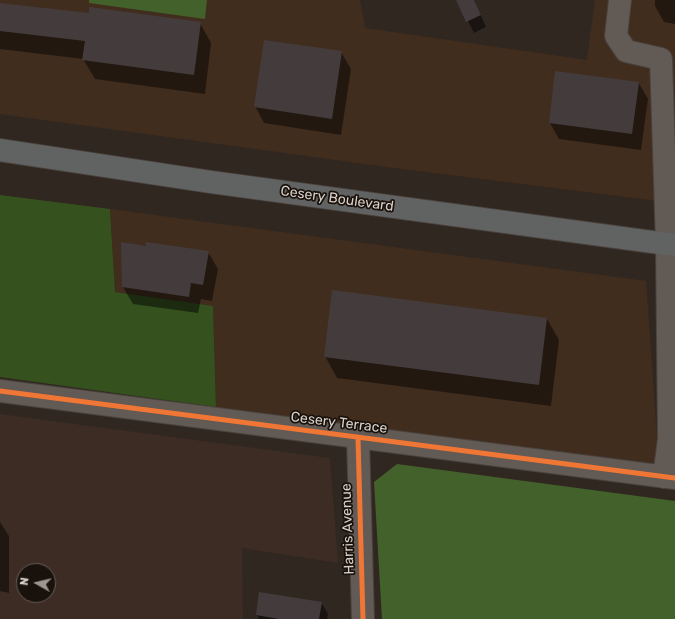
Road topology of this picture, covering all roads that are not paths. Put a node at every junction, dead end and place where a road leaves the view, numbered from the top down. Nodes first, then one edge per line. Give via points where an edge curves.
1 (620, 0) edge
2 (0, 150) edge
3 (671, 245) edge
4 (671, 292) edge
5 (0, 392) edge
6 (358, 438) junction
7 (669, 478) edge
8 (363, 619) edge

1 - 3 street via 616,36 626,51 661,59
2 - 3 main road, Cesery Boulevard via 204,181
3 - 4 street
4 - 7 street
5 - 6 street, Cesery Terrace
6 - 7 street, Cesery Terrace
6 - 8 street, Harris Avenue

